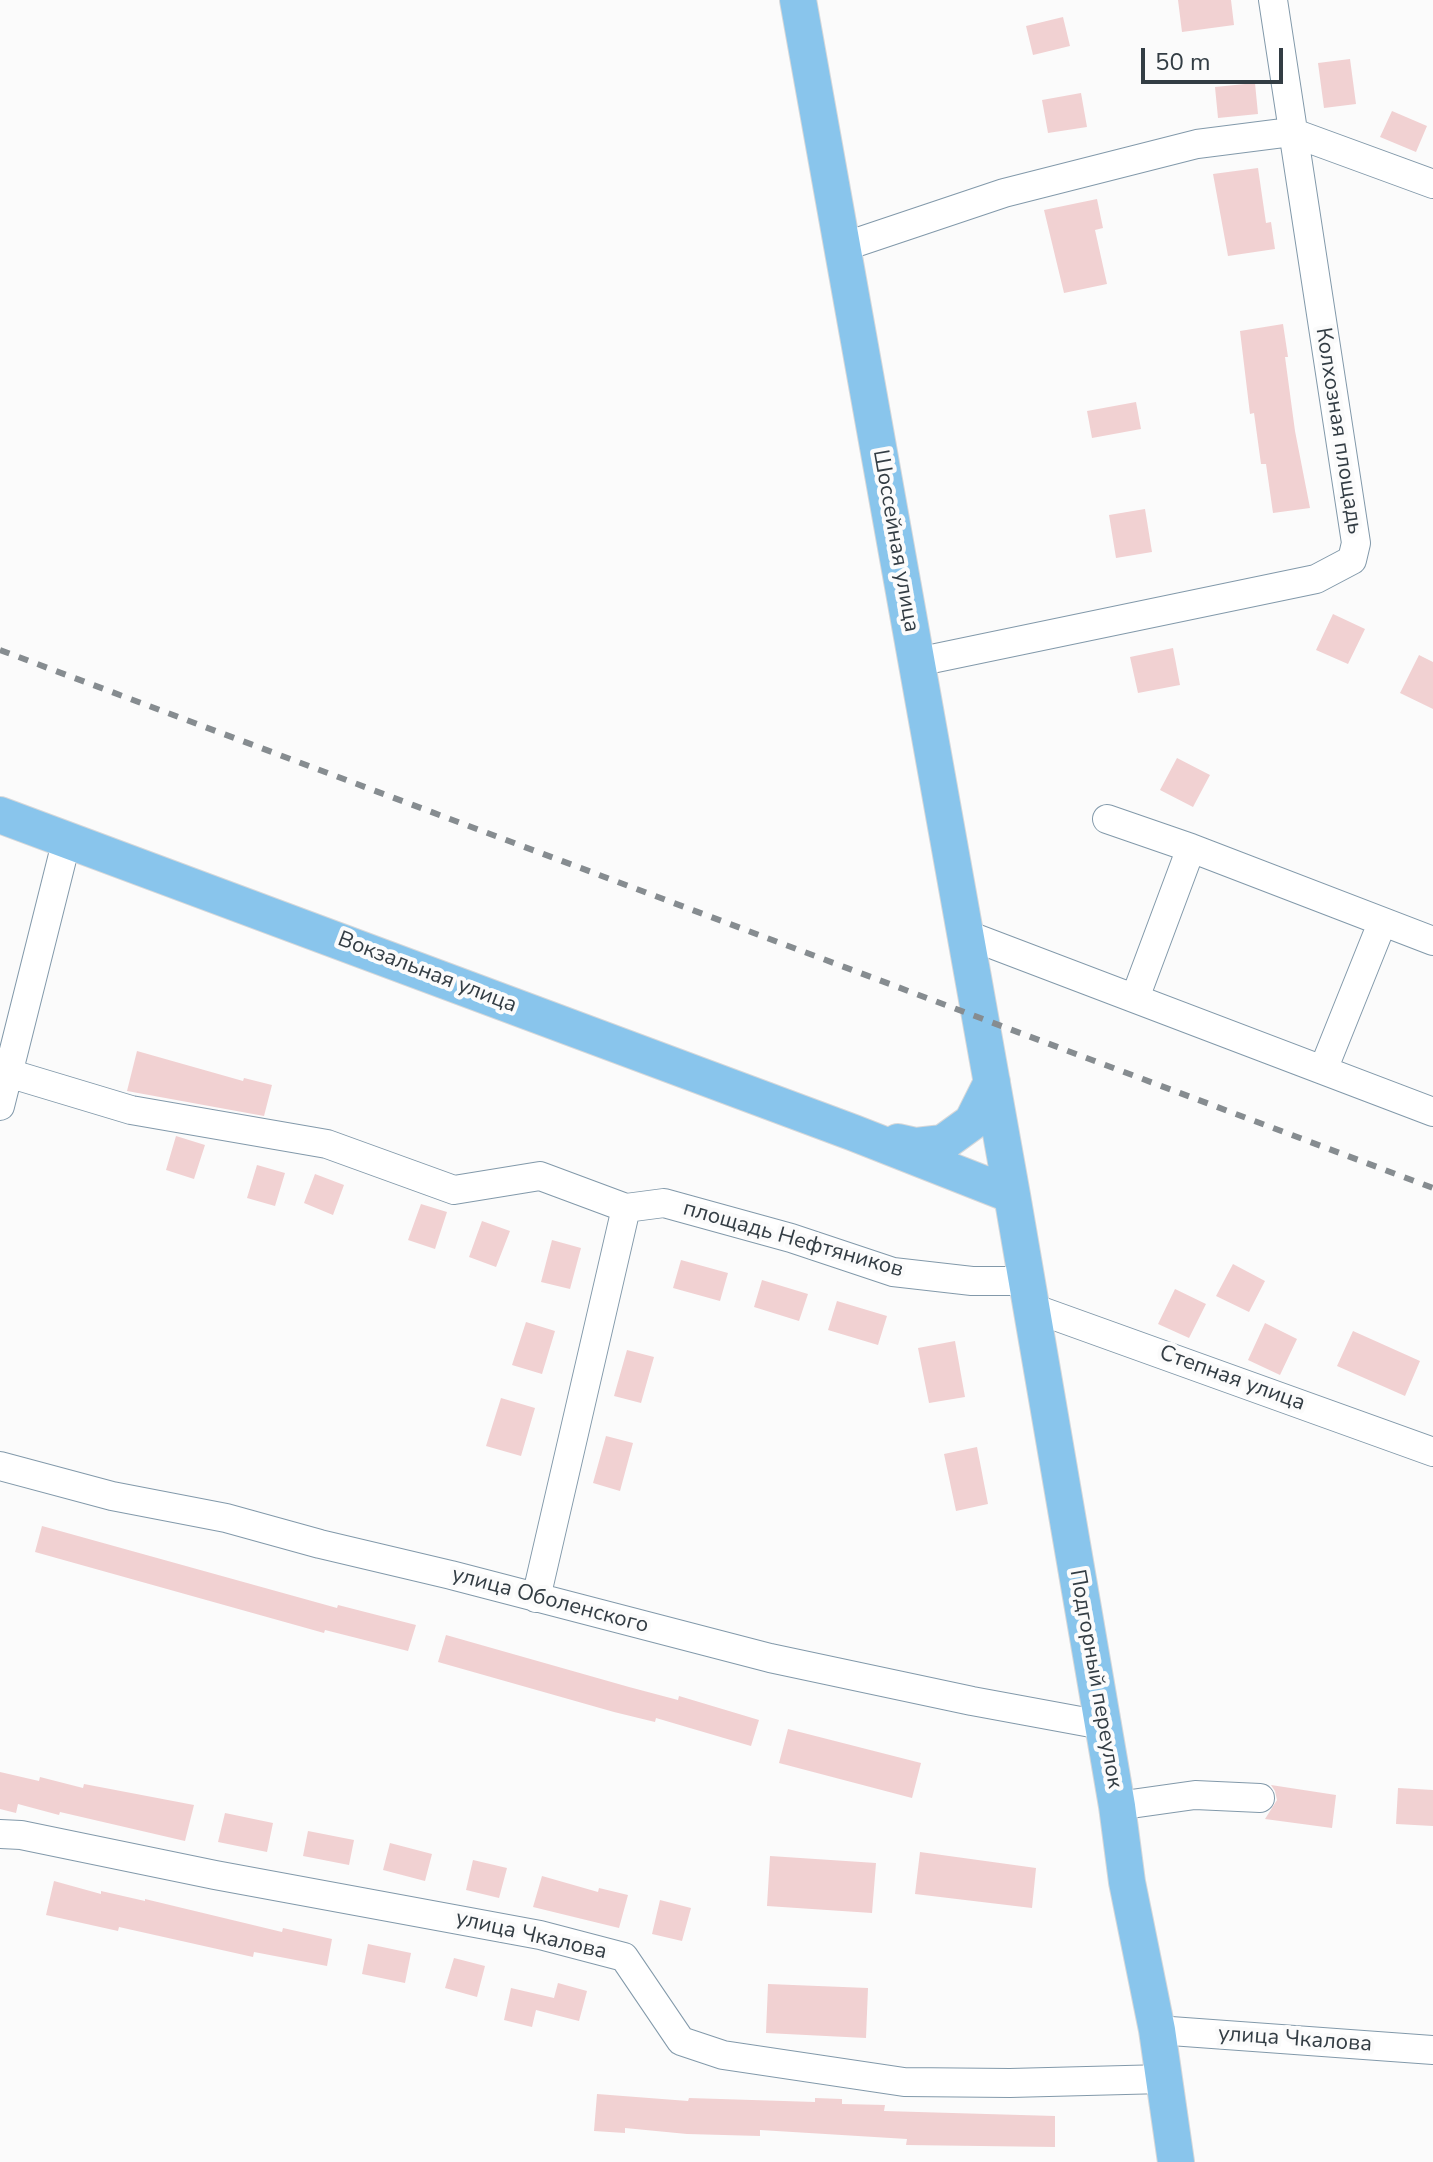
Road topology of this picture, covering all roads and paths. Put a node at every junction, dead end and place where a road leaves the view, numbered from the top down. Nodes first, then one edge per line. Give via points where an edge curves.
1 (798, 0) edge
2 (1273, 0) edge
3 (1291, 132) junction
4 (1433, 184) edge
5 (843, 247) junction
6 (917, 662) junction
7 (0, 815) edge
8 (1107, 819) dead end
9 (67, 839) junction
10 (1191, 848) junction
11 (1382, 923) junction
12 (965, 934) junction
13 (1433, 941) edge
14 (1135, 998) junction
15 (1323, 1070) junction
16 (8, 1073) junction
17 (992, 1082) junction
18 (0, 1106) edge
19 (1433, 1112) edge
20 (854, 1133) junction
21 (1012, 1195) junction
22 (626, 1208) junction
23 (1028, 1294) junction
24 (1433, 1452) edge
25 (0, 1466) edge
26 (536, 1598) junction
27 (1102, 1725) junction
28 (1260, 1798) dead end
29 (1117, 1806) junction
30 (0, 1834) edge
31 (1157, 2030) junction
32 (1433, 2050) edge
33 (1164, 2079) junction
34 (1176, 2162) edge

1 - 5 main road, Шоссейная улица
2 - 3 street, Колхозная площадь
3 - 4 street
3 - 5 street via 1197,144 1004,193
3 - 6 street, Колхозная площадь via 1356,543 1352,560 1316,579
5 - 6 main road, Шоссейная улица
6 - 12 main road, Шоссейная улица
7 - 9 main road, Вокзальная улица
8 - 10 street
9 - 16 street
9 - 20 main road, Вокзальная улица
10 - 11 street
10 - 14 street
11 - 13 street
11 - 15 street
12 - 14 street
12 - 17 main road, Шоссейная улица
14 - 15 street
15 - 19 street
16 - 18 street
16 - 22 street, площадь Нефтяников via 131,1110 327,1144 454,1190 540,1176
17 - 20 main road via 972,1122 943,1143 916,1146
17 - 21 main road, Шоссейная улица
20 - 21 main road
21 - 23 main road, Подгорный переулок
22 - 23 street, площадь Нефтяников via 664,1203 893,1272
22 - 26 street
23 - 24 street, Степная улица
23 - 27 main road, Подгорный переулок
25 - 26 street, улица Оболенского
26 - 27 street, улица Оболенского via 770,1658
27 - 29 main road, Подгорный переулок
28 - 29 street via 1195,1795
29 - 31 main road, Подгорный переулок
30 - 33 street, улица Чкалова via 540,1935 624,1957 681,2041 723,2055 904,2082
31 - 32 street, улица Чкалова
31 - 33 main road, Подгорный переулок
33 - 34 main road, Подгорный переулок

